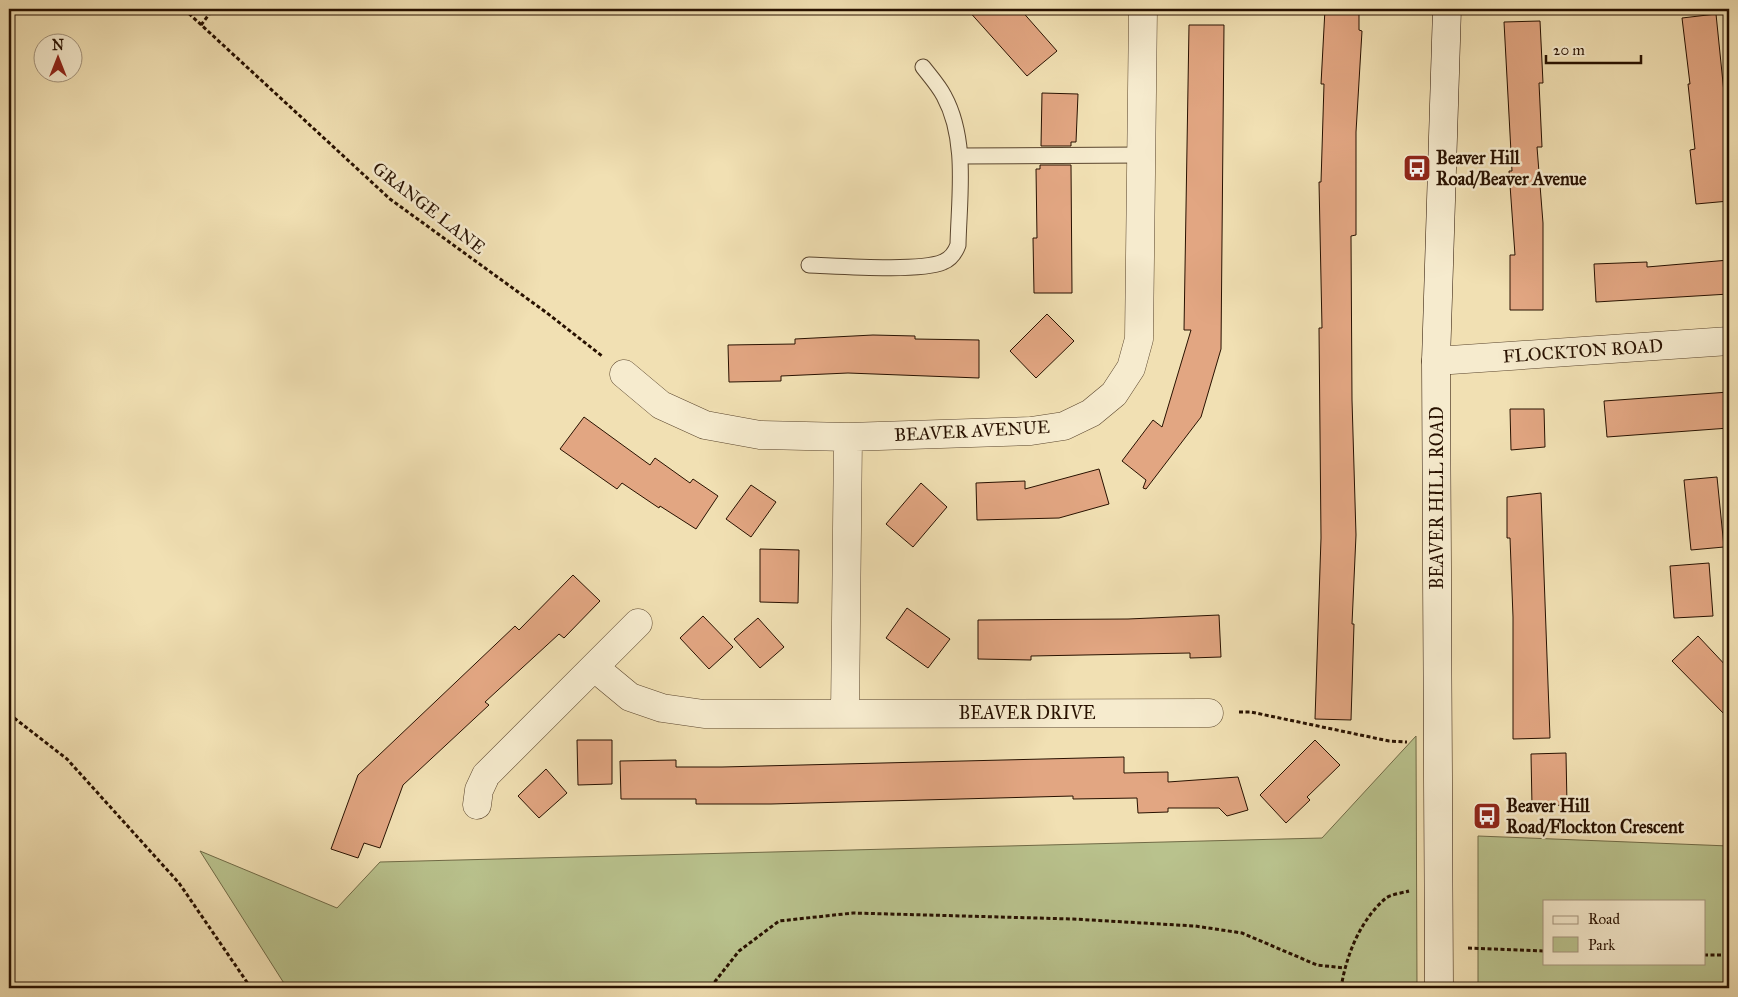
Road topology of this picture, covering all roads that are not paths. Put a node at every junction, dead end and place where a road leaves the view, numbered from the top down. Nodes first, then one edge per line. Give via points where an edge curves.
1 (1143, 9) edge
2 (1448, 9) edge
3 (923, 68) dead end
4 (1142, 155) junction
5 (960, 156) junction
6 (809, 266) dead end
7 (1729, 341) edge
8 (1436, 361) junction
9 (624, 374) road end
10 (848, 437) junction
11 (638, 623) dead end
12 (595, 668) junction
13 (1209, 712) road end
14 (845, 714) junction
15 (477, 805) dead end
16 (1438, 988) edge

1 - 4 street, BEAVER AVENUE
2 - 8 street, BEAVER HILL ROAD
3 - 5 lane via 944,95
4 - 5 lane
4 - 10 street, BEAVER AVENUE via 1140,339 1131,368 1114,394 1091,414 1064,426 1047,429
5 - 6 lane via 958,246 954,254 943,262 921,266
7 - 8 street, FLOCKTON ROAD
8 - 16 street, BEAVER HILL ROAD
9 - 10 street, BEAVER AVENUE via 661,405 705,424 760,434
10 - 14 street
11 - 12 street
12 - 14 street, BEAVER DRIVE via 630,697 662,708 704,714
12 - 15 street via 486,775
13 - 14 street, BEAVER DRIVE

